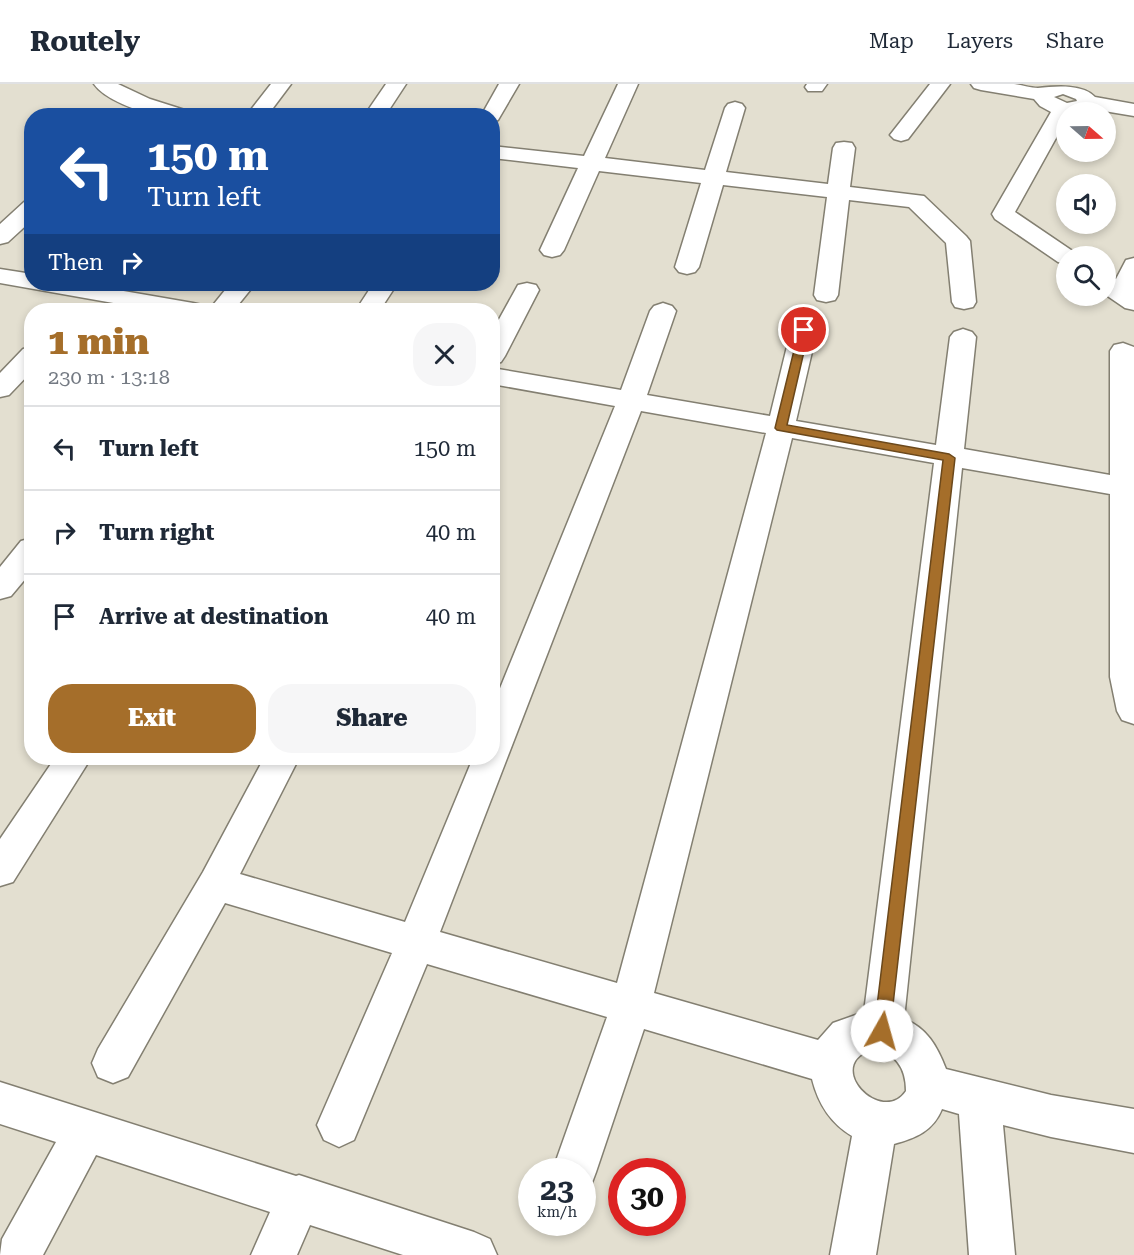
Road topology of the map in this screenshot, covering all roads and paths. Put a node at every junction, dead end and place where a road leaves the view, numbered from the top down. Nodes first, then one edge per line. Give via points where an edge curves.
1 (104, 84) edge
2 (281, 84) edge
3 (396, 84) edge
4 (508, 84) edge
5 (628, 84) edge
6 (940, 84) edge
7 (981, 84) edge
8 (1082, 93) edge
9 (1054, 94) edge
10 (145, 104) edge
11 (262, 108) edge
12 (380, 108) edge
13 (495, 108) edge
14 (735, 108) dead end
15 (1134, 110) edge
16 (901, 135) dead end
17 (844, 148) dead end
18 (500, 153) edge
19 (591, 164) junction
20 (714, 179) junction
21 (839, 193) junction
22 (24, 214) edge
23 (0, 237) edge
24 (552, 250) dead end
25 (1056, 250) edge
26 (1134, 265) edge
27 (687, 267) dead end
28 (0, 276) edge
29 (24, 280) edge
30 (527, 290) dead end
31 (89, 291) edge
32 (110, 291) edge
33 (237, 291) edge
34 (1120, 294) edge
35 (826, 295) dead end
36 (964, 302) dead end
37 (78, 303) edge
38 (163, 303) edge
39 (227, 303) edge
40 (663, 311) dead end
41 (804, 330) dead end
42 (963, 337) dead end
43 (500, 341) edge
44 (1134, 359) edge
45 (24, 363) edge
46 (500, 377) edge
47 (0, 389) edge
48 (631, 401) junction
49 (781, 428) junction
50 (949, 458) junction
51 (1125, 487) junction
52 (24, 559) edge
53 (0, 588) edge
54 (1134, 711) edge
55 (500, 731) edge
56 (69, 765) edge
57 (278, 765) edge
58 (487, 765) edge
59 (0, 870) edge
60 (216, 884) junction
61 (416, 942) junction
62 (631, 1006) junction
63 (882, 1031) junction
64 (113, 1063) dead end
65 (830, 1064) junction
66 (928, 1085) junction
67 (979, 1098) junction
68 (0, 1103) edge
69 (876, 1123) junction
70 (339, 1125) dead end
71 (86, 1131) junction
72 (1134, 1131) edge
73 (579, 1158) edge
74 (299, 1197) junction
75 (18, 1255) edge
76 (274, 1255) edge
77 (474, 1255) edge
78 (853, 1255) edge
79 (992, 1255) edge

1 - 10 street
2 - 11 street
3 - 12 street
4 - 13 street
5 - 19 street
6 - 16 street
7 - 9 street
8 - 9 street
8 - 15 street
9 - 25 street via 1003,214
14 - 20 street
17 - 21 street
18 - 19 street
19 - 20 street
19 - 24 street
20 - 21 street
20 - 27 street
21 - 35 street
21 - 36 street via 916,201 958,242
22 - 23 street
26 - 34 street
28 - 29 street
30 - 43 street
31 - 37 street
32 - 38 street
33 - 39 street
40 - 48 street
41 - 49 street
42 - 50 street
44 - 51 street via 1123,351
45 - 47 street
46 - 48 street
48 - 49 street
48 - 55 street
49 - 50 street
49 - 62 street
50 - 51 street
50 - 63 street
51 - 54 street via 1127,677
52 - 53 street
56 - 59 street
57 - 60 street
58 - 61 street
60 - 61 street
60 - 64 street
61 - 62 street
61 - 70 street
62 - 65 street
62 - 73 street
63 - 65 street via 857,1031 844,1038 834,1050
63 - 66 street via 890,1032 917,1053 926,1068
65 - 69 street via 831,1079 847,1107
66 - 67 street
66 - 69 street via 918,1111 899,1121
67 - 72 street
67 - 79 street
68 - 71 street
69 - 78 street
71 - 74 street
71 - 75 street
74 - 76 street
74 - 77 street

